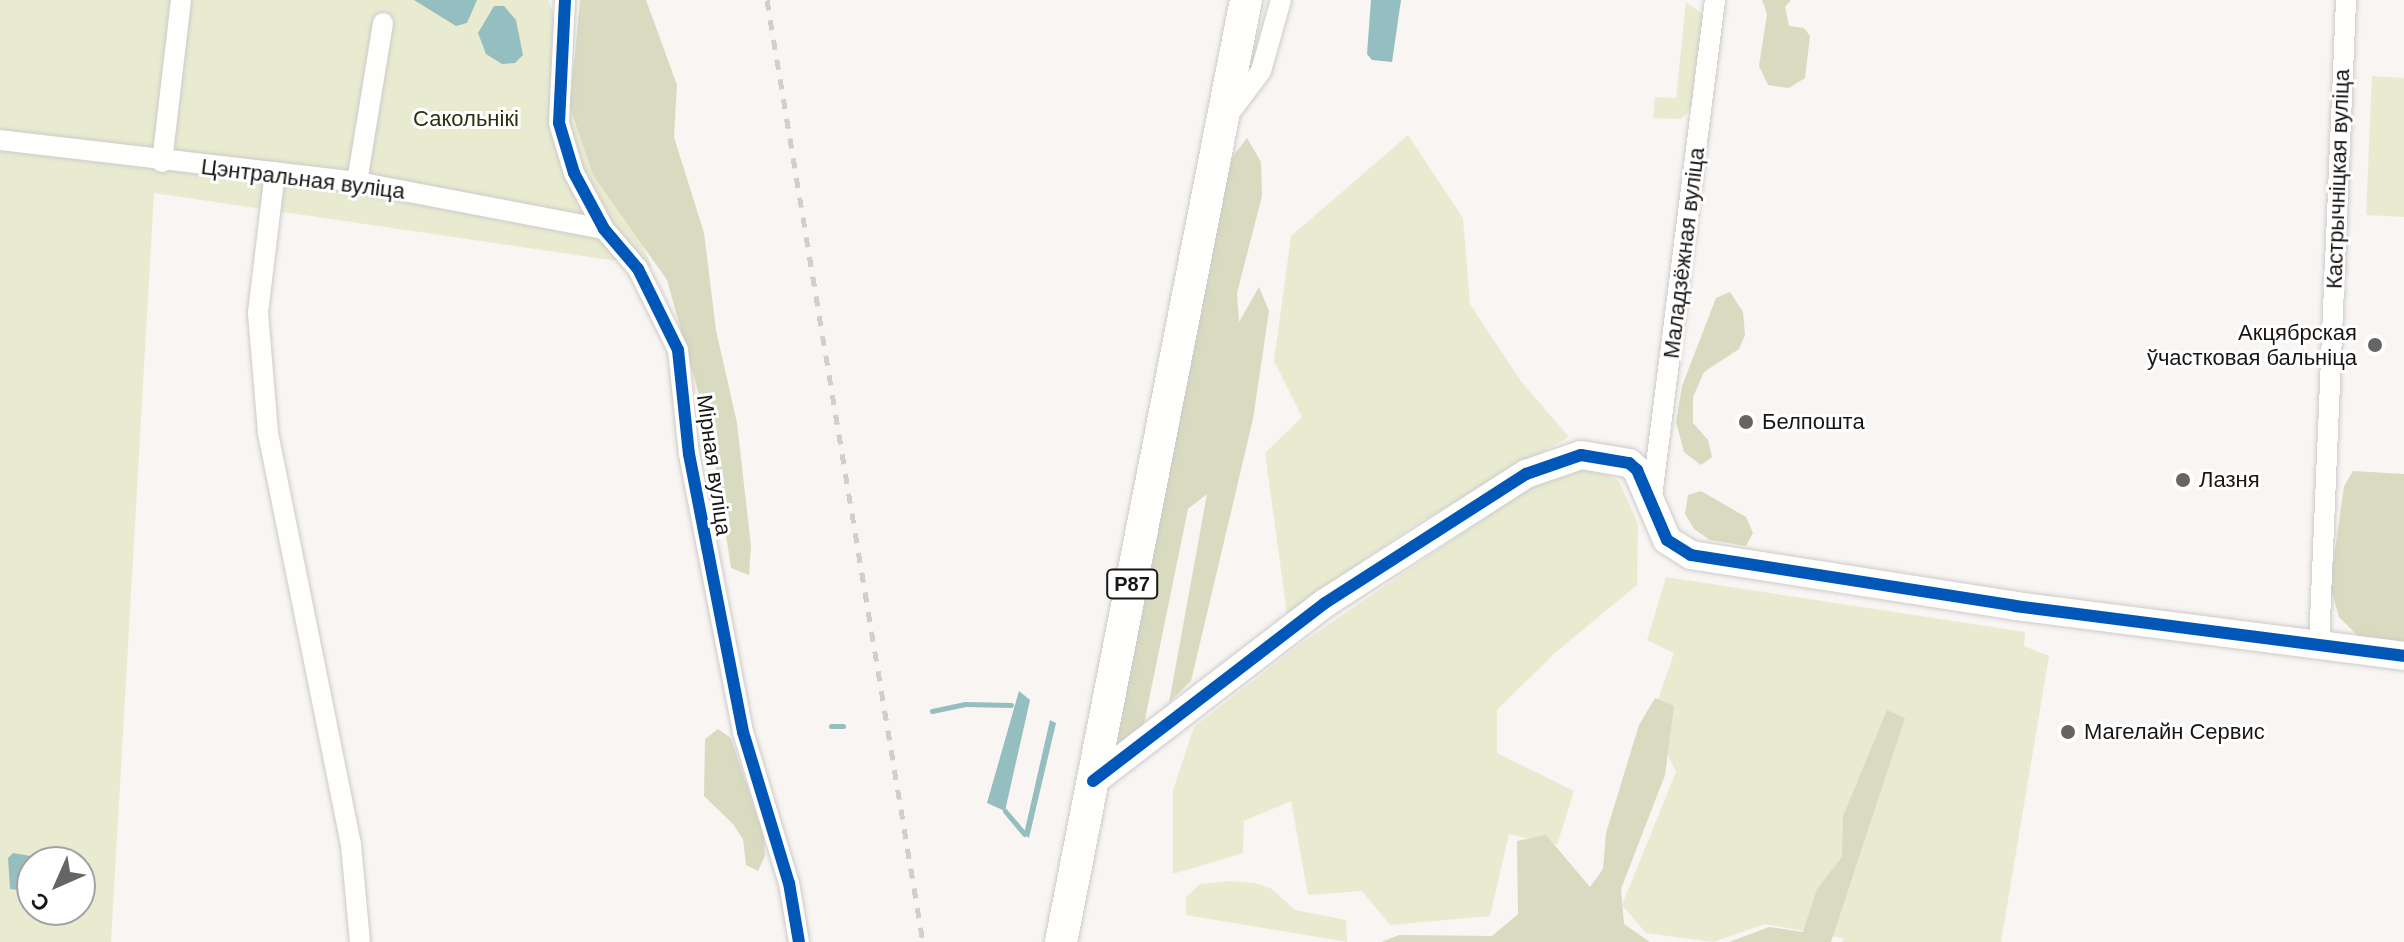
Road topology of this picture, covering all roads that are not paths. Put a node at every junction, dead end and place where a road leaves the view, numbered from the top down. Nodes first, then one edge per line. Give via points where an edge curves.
1 (181, 0) edge
2 (1246, 0) edge
3 (1281, 0) edge
4 (1715, 0) edge
5 (2346, 0) edge
6 (564, 7) edge
7 (383, 23) dead end
8 (1224, 122) junction
9 (0, 140) edge
10 (162, 162) junction
11 (275, 172) junction
12 (357, 182) junction
13 (604, 229) junction
14 (1660, 444) junction
15 (1629, 463) junction
16 (1651, 505) junction
17 (2319, 645) junction
18 (2404, 656) edge
19 (1093, 781) junction
20 (360, 942) edge
21 (799, 942) edge
22 (1061, 942) edge

1 - 10 street
2 - 8 main road, Р87
3 - 8 street via 1261,71
4 - 14 street, Маладзёжная вуліца
5 - 17 street, Кастрычніцкая вуліца
6 - 13 street, Мірная вуліца via 559,123 574,173
7 - 12 street
8 - 19 main road, Р87
9 - 10 street, Цэнтральная вуліца
10 - 11 street, Цэнтральная вуліца
11 - 12 street, Цэнтральная вуліца
11 - 20 street via 258,313 268,433 351,845
12 - 13 street, Цэнтральная вуліца
13 - 21 street, Мірная вуліца via 638,269 678,350 689,454 740,717 789,883
14 - 15 street
14 - 16 street, Маладзёжная вуліца
15 - 16 street via 1644,481
15 - 19 street via 1581,455 1526,474 1325,603
16 - 17 street via 1667,540 1691,555
17 - 18 street
19 - 22 main road, Р87

